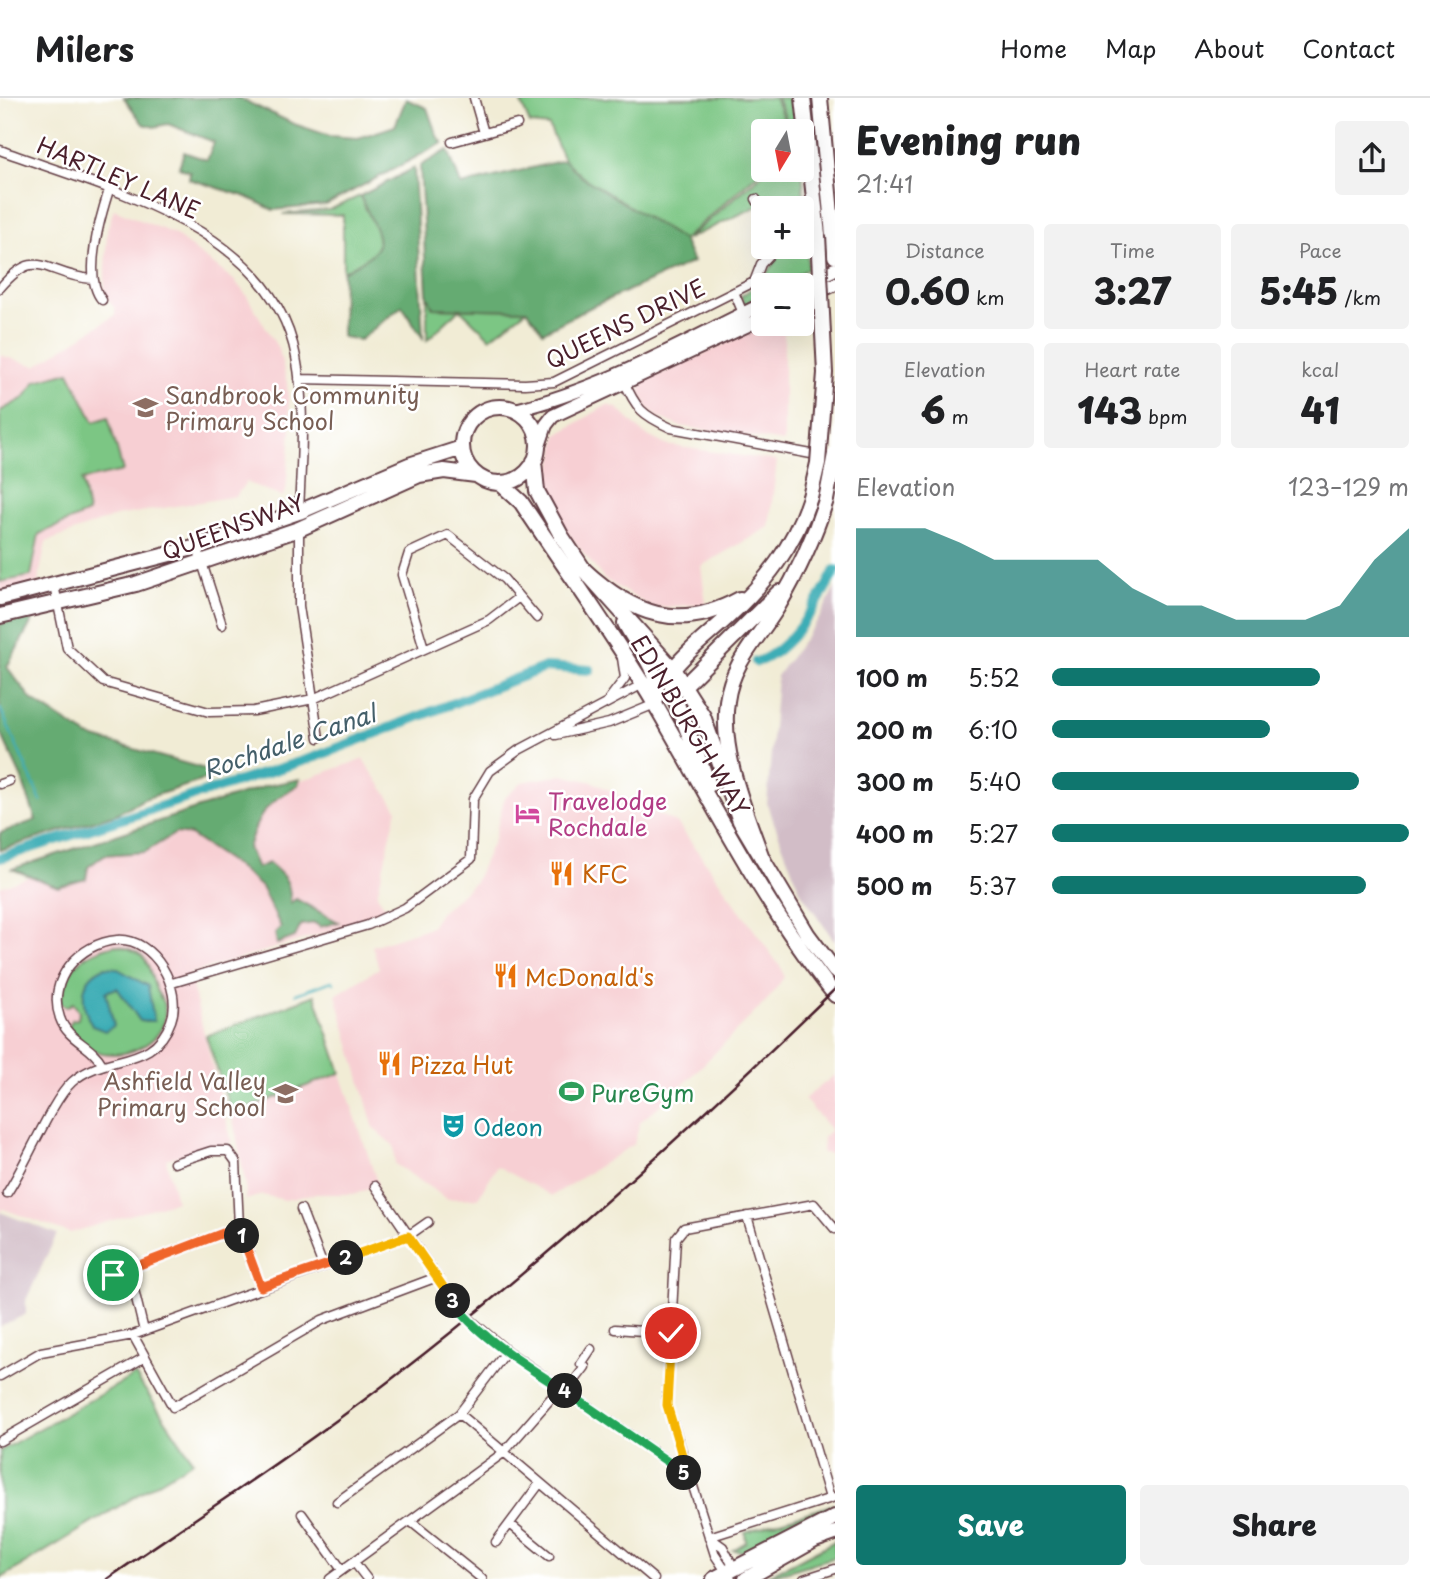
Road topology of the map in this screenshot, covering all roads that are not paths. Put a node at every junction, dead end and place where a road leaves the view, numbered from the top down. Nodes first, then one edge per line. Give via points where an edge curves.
1 (474, 98) edge
2 (803, 98) edge
3 (820, 98) edge
4 (517, 124) dead end
5 (484, 133) junction
6 (452, 142) dead end
7 (0, 150) edge
8 (109, 190) junction
9 (835, 256) edge
10 (766, 259) edge
11 (835, 269) edge
12 (92, 279) junction
13 (814, 279) edge
14 (835, 284) edge
15 (0, 288) edge
16 (734, 292) junction
17 (814, 294) edge
18 (102, 300) dead end
19 (751, 315) edge
20 (751, 319) edge
21 (745, 320) junction
22 (299, 379) junction
23 (623, 379) junction
24 (515, 410) junction
25 (461, 448) junction
26 (536, 455) junction
27 (835, 456) edge
28 (475, 475) junction
29 (500, 483) junction
30 (299, 512) junction
31 (299, 529) junction
32 (197, 547) junction
33 (202, 562) junction
34 (584, 570) junction
35 (794, 575) junction
36 (54, 585) junction
37 (750, 594) junction
38 (519, 597) junction
39 (0, 598) edge
40 (57, 603) junction
41 (620, 612) junction
42 (0, 617) edge
43 (537, 618) dead end
44 (222, 625) dead end
45 (424, 648) junction
46 (619, 649) junction
47 (673, 668) junction
48 (649, 681) junction
49 (678, 690) junction
50 (313, 699) junction
51 (605, 704) junction
52 (655, 704) junction
53 (546, 737) junction
54 (318, 738) dead end
55 (719, 816) junction
56 (762, 858) junction
57 (835, 971) edge
58 (172, 983) junction
59 (835, 995) edge
60 (102, 1064) junction
61 (174, 1163) dead end
62 (375, 1186) dead end
63 (8, 1193) dead end
64 (301, 1209) dead end
65 (747, 1216) junction
66 (428, 1222) dead end
67 (239, 1227) junction
68 (835, 1229) edge
69 (408, 1236) junction
70 (323, 1266) junction
71 (129, 1269) junction
72 (113, 1275) dead end
73 (437, 1277) junction
74 (261, 1287) junction
75 (615, 1329) dead end
76 (144, 1331) junction
77 (671, 1333) junction
78 (133, 1335) junction
79 (591, 1349) dead end
80 (507, 1351) junction
81 (145, 1357) junction
82 (0, 1376) edge
83 (563, 1390) junction
84 (459, 1414) junction
85 (0, 1441) edge
86 (503, 1453) junction
87 (688, 1475) junction
88 (540, 1483) junction
89 (832, 1497) edge
90 (337, 1502) dead end
91 (302, 1514) dead end
92 (835, 1517) edge
93 (410, 1521) junction
94 (510, 1524) junction
95 (835, 1532) edge
96 (709, 1537) junction
97 (496, 1542) dead end
98 (549, 1556) dead end
99 (354, 1562) junction
100 (835, 1569) edge
101 (342, 1570) junction
102 (728, 1575) edge
103 (330, 1579) edge
104 (367, 1579) edge
105 (482, 1579) edge
106 (654, 1579) edge
107 (746, 1579) edge
108 (804, 1579) edge

1 - 5 street
2 - 37 highway, bridge via 818,235 825,373 818,463 801,525 785,555
3 - 9 highway
4 - 5 street
5 - 6 street
7 - 8 street, HARTLEY LANE
8 - 12 street via 96,236
8 - 22 street, HARTLEY LANE via 186,223 246,264 286,322
10 - 16 street, QUEENS DRIVE via 754,282
11 - 13 main road
12 - 15 street via 29,264 17,269
12 - 18 street
14 - 17 main road
16 - 21 street
16 - 22 street, QUEENS DRIVE via 554,382
19 - 21 main road
20 - 21 main road
21 - 23 main road
22 - 30 street, HARTLEY LANE via 303,413
23 - 24 main road
23 - 26 main road via 553,416
23 - 27 street via 636,406 671,428
24 - 25 highway via 490,408 478,413 463,435
24 - 26 highway via 534,428
25 - 28 highway
25 - 30 highway, QUEENSWAY
26 - 29 highway via 517,479
26 - 34 highway, EDINBURGH WAY via 537,491
27 - 35 highway, bridge via 817,527
28 - 29 highway
28 - 31 highway, QUEENSWAY via 444,471 419,475
29 - 46 highway, EDINBURGH WAY via 521,502
30 - 32 highway, QUEENSWAY
31 - 33 highway, QUEENSWAY
31 - 50 street via 299,606
32 - 33 street
32 - 36 highway, QUEENSWAY
33 - 40 highway, QUEENSWAY
33 - 44 street
34 - 37 highway via 624,603 650,613 710,612
34 - 41 highway, EDINBURGH WAY
35 - 49 highway
35 - 56 highway via 740,658 726,705 734,771
36 - 39 highway, QUEENSWAY
36 - 40 street
37 - 47 highway
38 - 43 street
38 - 45 street via 489,620
38 - 45 street via 504,579 448,535 409,553 402,575
40 - 42 highway, QUEENSWAY
40 - 50 street via 67,648 103,682 209,712 254,711
41 - 47 highway, EDINBURGH WAY
41 - 48 highway
45 - 50 street
46 - 48 highway, EDINBURGH WAY
46 - 51 street via 625,678
47 - 48 highway
47 - 49 highway, EDINBURGH WAY
48 - 51 street
48 - 52 highway, EDINBURGH WAY
49 - 52 highway
49 - 55 highway
49 - 56 highway, EDINBURGH WAY via 712,737 728,792
50 - 54 street
51 - 53 street
52 - 53 street via 609,723
52 - 55 highway, EDINBURGH WAY
53 - 58 street via 503,759 490,771 473,799 471,859 413,902 368,926
55 - 59 highway, EDINBURGH WAY
56 - 57 highway, EDINBURGH WAY
58 - 60 street via 175,1009 157,1045 142,1056
58 - 60 street via 157,960 120,940 92,946 69,964 58,986 59,1018 67,1033
60 - 63 street via 70,1084
61 - 67 street via 211,1151 228,1151 236,1162
62 - 69 street
64 - 70 street
65 - 68 street via 814,1204
65 - 77 street via 684,1228 676,1238
65 - 89 street
66 - 69 street
67 - 71 street
67 - 74 street
69 - 70 street
69 - 73 street
70 - 74 street
71 - 72 street
71 - 76 street
73 - 80 street via 460,1311
73 - 81 street via 322,1320 173,1408
74 - 76 street
75 - 77 street
76 - 78 street
77 - 87 street via 667,1405
78 - 81 street
78 - 82 street via 41,1352
79 - 83 street via 581,1364 585,1367
80 - 83 street
80 - 84 street
81 - 85 street
83 - 86 street
83 - 87 street
84 - 86 street
84 - 90 street
86 - 88 street
86 - 93 street
87 - 96 street
88 - 94 street
88 - 106 street
89 - 96 street
91 - 101 street
92 - 102 highway
93 - 99 street
93 - 105 street
94 - 97 street
94 - 98 street
95 - 107 highway
96 - 102 street
99 - 101 street
99 - 104 street
100 - 108 street
101 - 103 street

